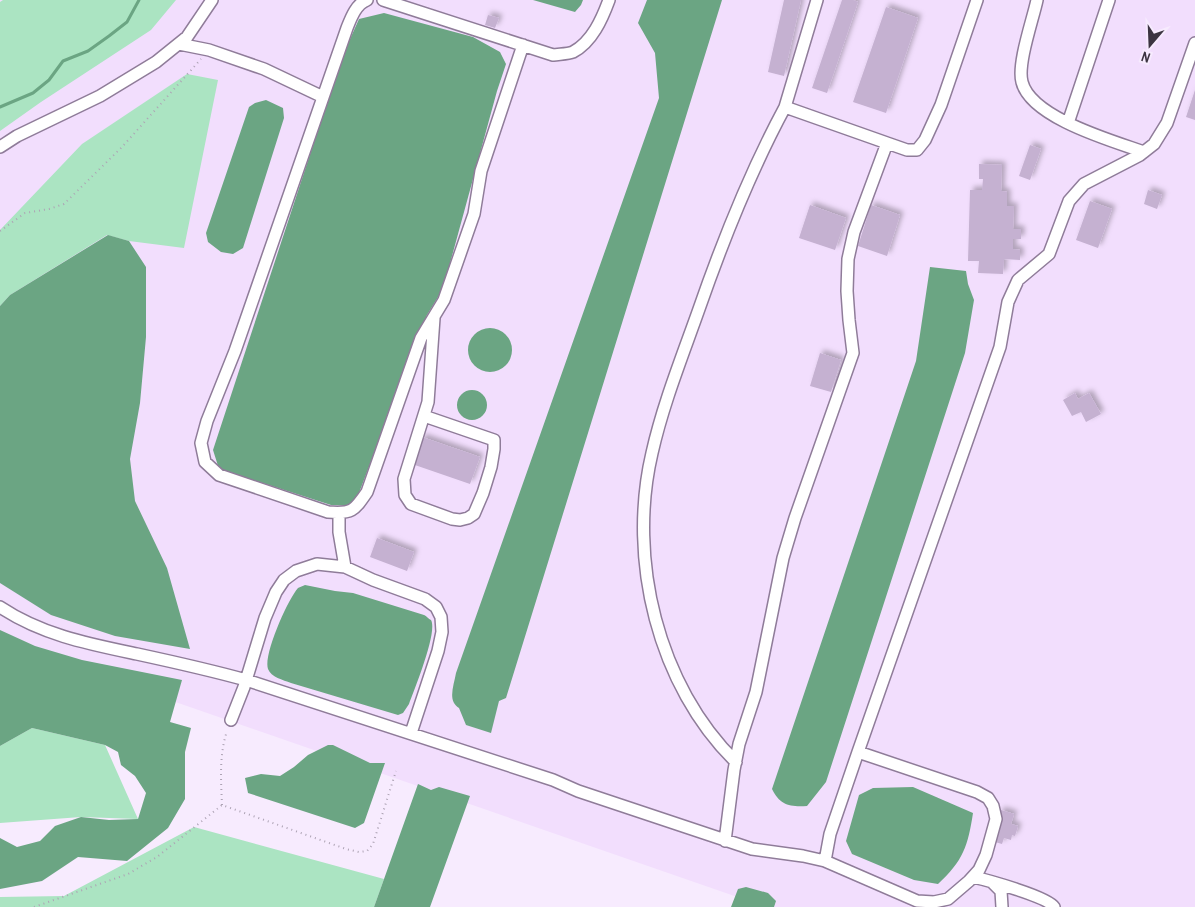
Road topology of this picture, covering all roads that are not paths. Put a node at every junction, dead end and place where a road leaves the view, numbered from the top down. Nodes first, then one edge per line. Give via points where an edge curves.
1 (212, 0) edge
2 (367, 0) edge
3 (383, 0) edge
4 (610, 0) edge
5 (817, 0) edge
6 (977, 0) edge
7 (1037, 0) edge
8 (1109, 0) edge
9 (1195, 43) edge
10 (179, 44) junction
11 (523, 45) junction
12 (323, 97) junction
13 (785, 107) junction
14 (1068, 123) junction
15 (887, 143) junction
16 (0, 147) edge
17 (1144, 152) junction
18 (435, 315) junction
19 (424, 416) junction
20 (339, 513) junction
21 (345, 567) junction
22 (0, 607) edge
23 (246, 680) junction
24 (231, 720) road end
25 (411, 733) junction
26 (858, 752) junction
27 (736, 762) junction
28 (725, 841) junction
29 (825, 861) junction
30 (973, 877) junction
31 (993, 883) junction
32 (1002, 907) edge
33 (1054, 907) edge

1 - 10 lane
2 - 12 lane via 351,17
3 - 11 lane
4 - 11 lane via 588,40 572,52 553,54
5 - 13 lane
6 - 15 lane via 926,140 917,150
7 - 14 lane via 1021,66 1022,82 1038,106
8 - 14 lane
9 - 17 lane via 1167,123 1154,144
10 - 12 lane via 209,50 264,69
10 - 16 lane via 123,84
11 - 18 lane via 481,171 474,214 444,300
12 - 20 lane via 201,443 205,462 219,475
13 - 15 lane
13 - 27 lane via 764,145 731,222 672,383 651,454 644,513 647,573 661,636 690,704 718,745
14 - 17 lane
15 - 27 lane via 854,232 848,259 848,320 853,353 785,550 756,692
17 - 26 lane via 1084,184 1069,200 1050,254 1018,280 1011,294 1000,347
18 - 19 lane
18 - 20 lane via 421,338 367,492 356,508
19 - 19 lane via 494,440 491,467 483,493 474,514 468,518 452,519 411,504 405,495 404,479
20 - 21 lane
21 - 23 lane via 317,564 296,571 284,580 265,618
21 - 25 lane via 425,599 436,607 441,617 438,651
22 - 23 lane via 59,636
23 - 24 lane
23 - 25 lane
25 - 28 lane
26 - 29 lane via 830,834
26 - 30 lane via 988,798 996,819 986,855
27 - 28 lane
28 - 29 lane via 752,849
29 - 30 lane via 917,901 948,899
30 - 31 lane
31 - 32 lane via 1001,891
31 - 33 lane via 1037,897

